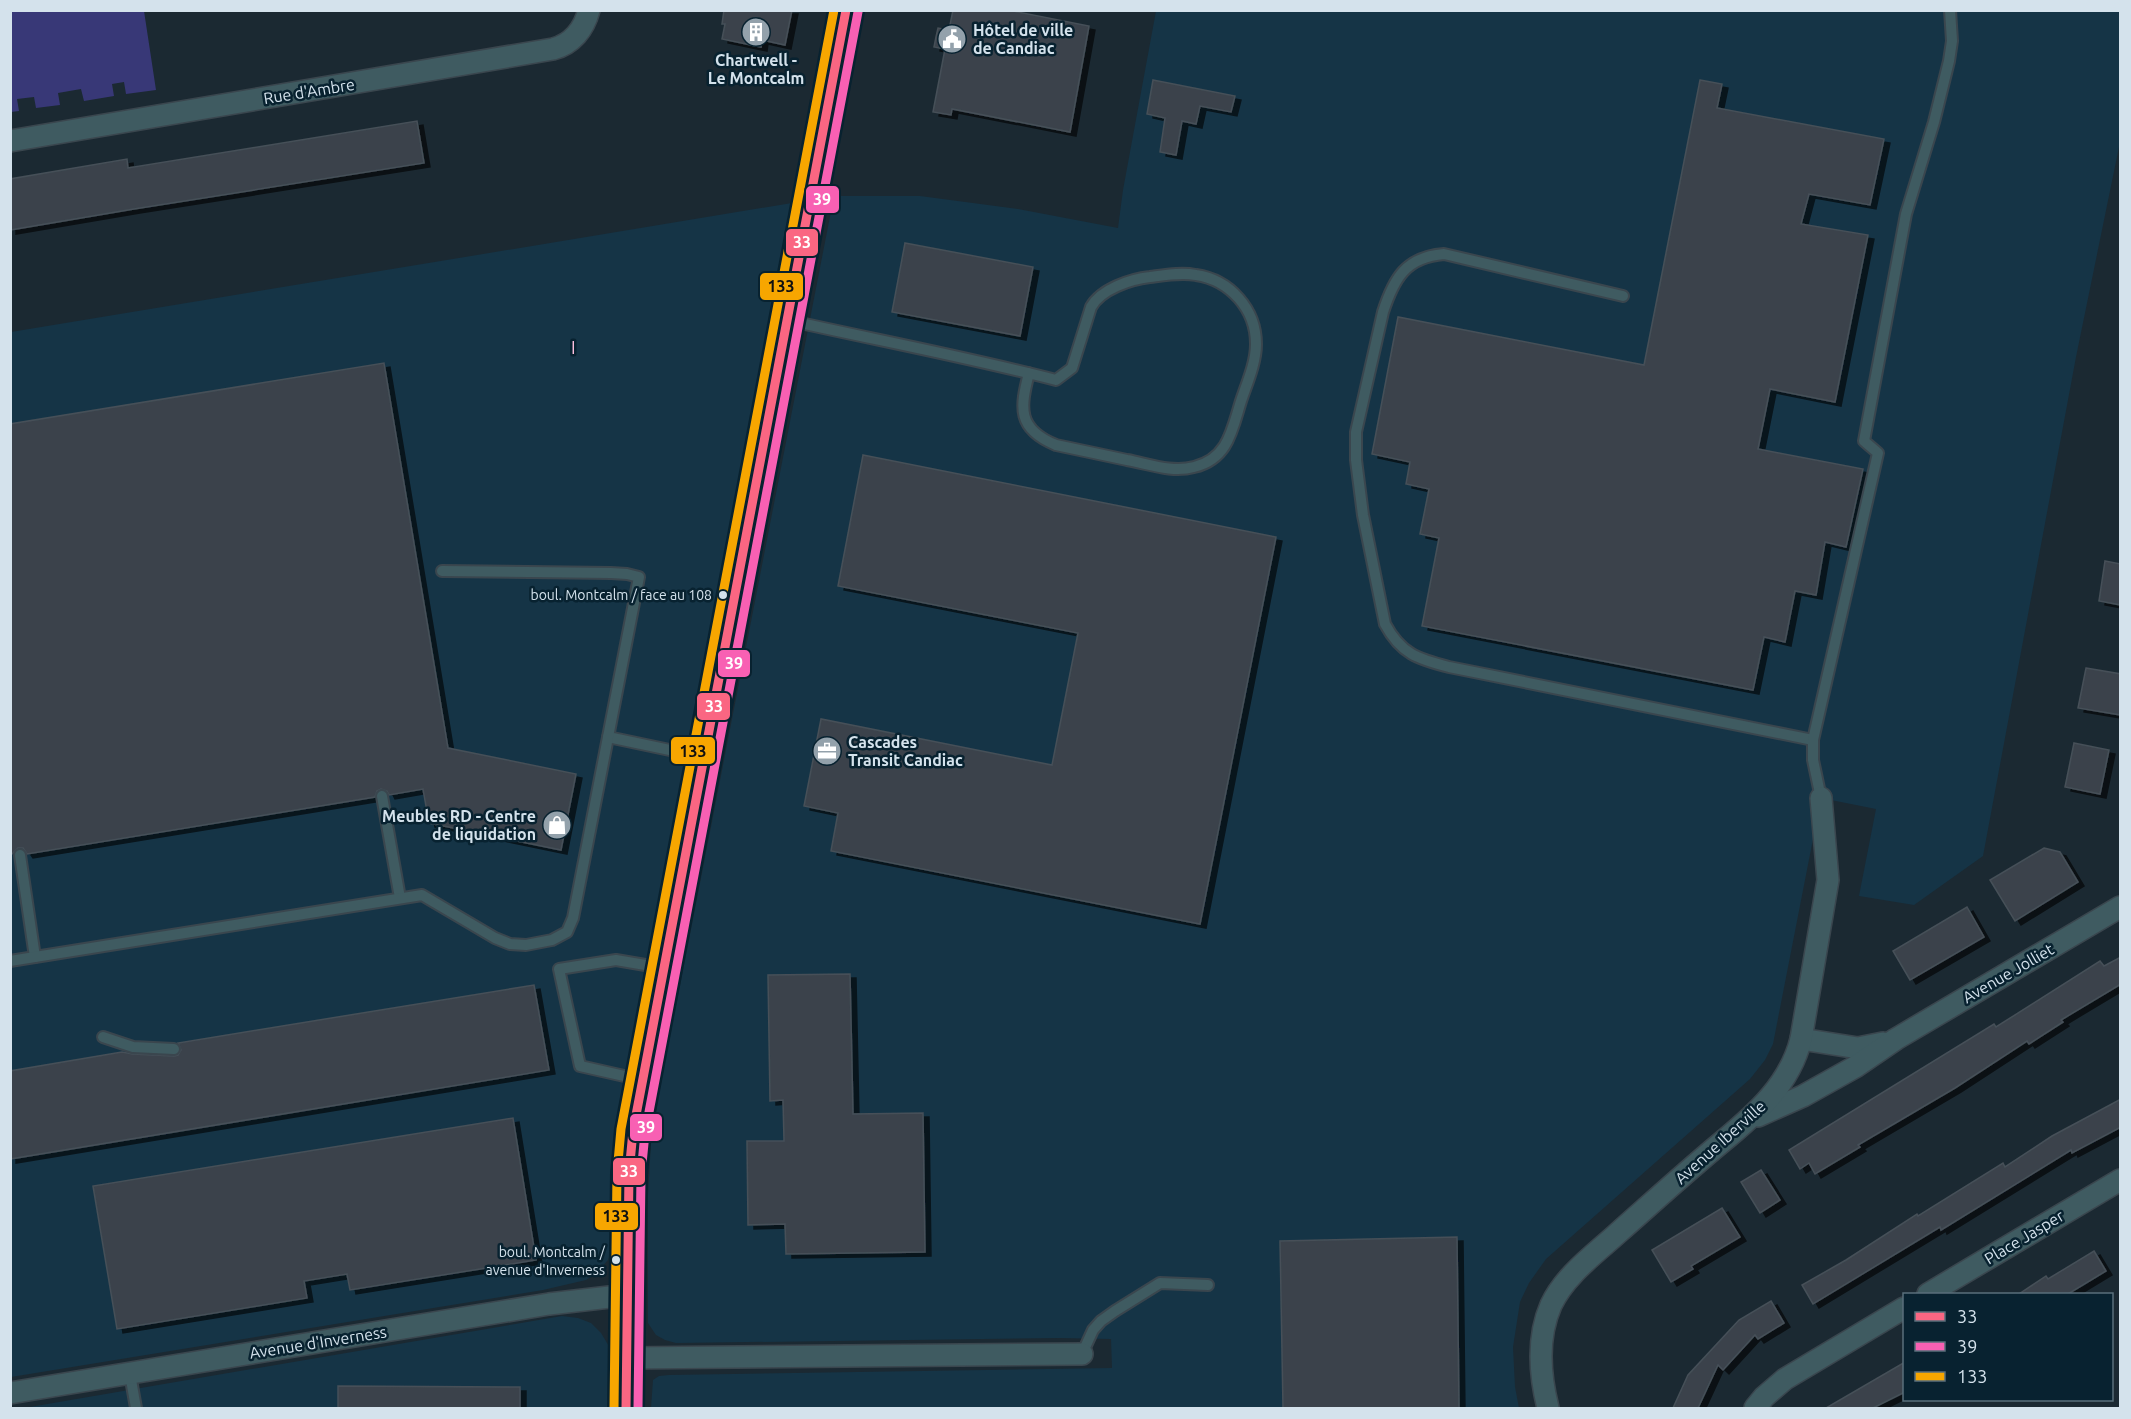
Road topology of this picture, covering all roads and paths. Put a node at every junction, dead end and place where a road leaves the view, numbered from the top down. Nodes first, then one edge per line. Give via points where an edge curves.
1 (589, 10) edge
2 (846, 10) edge
3 (1950, 10) edge
4 (10, 141) edge
5 (1623, 296) dead end
6 (787, 320) junction
7 (1029, 373) junction
8 (442, 571) dead end
9 (608, 737) junction
10 (1813, 740) junction
11 (703, 757) junction
12 (382, 796) dead end
13 (1821, 798) joint
14 (20, 855) dead end
15 (400, 898) junction
16 (2121, 907) edge
17 (35, 957) junction
18 (10, 961) edge
19 (663, 968) junction
20 (103, 1037) dead end
21 (1801, 1039) junction
22 (1896, 1039) junction
23 (174, 1049) dead end
24 (643, 1080) junction
25 (1747, 1121) junction
26 (2121, 1180) edge
27 (1208, 1284) dead end
28 (1930, 1293) edge
29 (627, 1295) junction
30 (1903, 1309) edge
31 (1082, 1354) joint
32 (626, 1358) junction
33 (130, 1374) junction
34 (10, 1393) edge
35 (136, 1408) edge
36 (626, 1408) edge
37 (1548, 1408) edge
38 (1755, 1408) edge

1 - 4 street, Rue d'Ambre via 573,38 553,49
2 - 6 street
3 - 10 lane via 1949,61 1906,214 1864,441 1878,453
5 - 10 lane via 1444,254 1413,261 1400,275 1383,312 1356,432 1363,515 1385,624 1404,650 1428,662
6 - 7 lane
6 - 11 street
7 - 7 lane via 1056,380 1072,368 1093,295 1142,278 1196,274 1223,285 1245,304 1256,344 1251,373 1227,444 1208,463 1192,468 1172,469 1044,440 1032,430 1022,409
8 - 9 lane via 611,573 639,577
9 - 11 lane
9 - 15 lane via 573,918 563,935 540,942 510,944 427,896
10 - 13 lane
11 - 19 street
12 - 15 lane
13 - 21 street, Avenue Iberville via 1828,880
14 - 17 lane
15 - 17 lane
16 - 22 street, Avenue Jolliet
17 - 18 lane
19 - 24 street
19 - 24 lane via 615,960 559,969 580,1066
20 - 23 lane via 133,1047
21 - 22 street, Avenue Jolliet via 1858,1048
21 - 25 street, Avenue Iberville via 1783,1082
22 - 25 street, Avenue Jolliet via 1803,1096
24 - 29 street via 630,1160
25 - 37 street, Avenue Iberville via 1576,1271 1556,1295 1545,1323 1542,1354
26 - 28 street, Place Jasper
27 - 31 lane via 1160,1283 1101,1321 1088,1337
29 - 32 street
29 - 33 street, Avenue d'Inverness via 549,1304
30 - 38 street via 1785,1379
31 - 32 street
32 - 36 street
33 - 34 street, Avenue d'Inverness
33 - 35 lane

